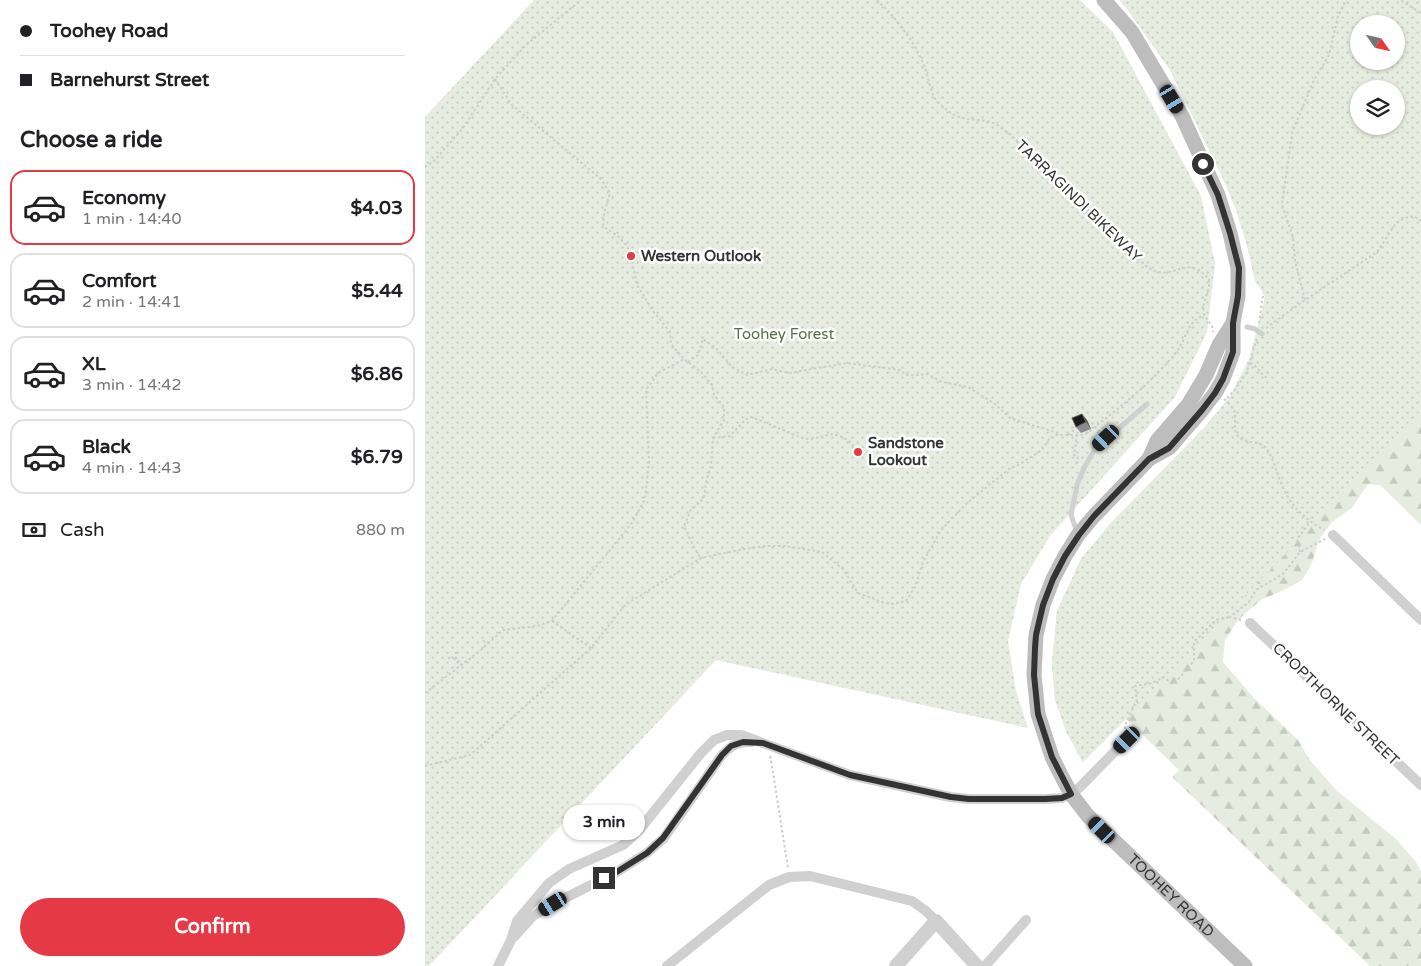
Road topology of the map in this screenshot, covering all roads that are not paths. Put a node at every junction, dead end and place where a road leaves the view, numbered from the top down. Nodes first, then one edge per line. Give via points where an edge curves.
1 (1104, 0) edge
2 (1240, 325) junction
3 (1262, 334) road end
4 (1147, 404) dead end
5 (1079, 535) junction
6 (1333, 535) road end
7 (1421, 620) edge
8 (1250, 623) road end
9 (1128, 738) road end
10 (763, 743) junction
11 (1421, 785) edge
12 (1071, 794) junction
13 (1026, 920) dead end
14 (936, 921) junction
15 (511, 940) junction
16 (1239, 964) edge
17 (498, 966) edge
18 (667, 966) edge
19 (896, 966) edge
20 (977, 966) edge
21 (985, 966) edge

1 - 2 main road, TOOHEY ROAD via 1132,32 1182,116 1218,195 1239,268
2 - 3 lane
2 - 5 main road, TOOHEY ROAD via 1219,344 1206,376 1188,405 1157,441 1149,459
4 - 5 lane via 1095,449 1084,468 1071,515
5 - 12 main road, TOOHEY ROAD via 1053,579 1043,605 1036,635 1034,675 1038,714 1052,757
6 - 7 street
8 - 11 street, CROPTHORNE STREET
9 - 12 street
10 - 12 street via 850,775 951,797 1045,799
10 - 15 street via 743,742 731,746 663,838 647,853 533,916
10 - 15 street via 741,735 727,735 714,740 655,813 623,845 569,869 549,884 517,921
12 - 16 main road, TOOHEY ROAD via 1088,816
13 - 21 street
14 - 18 street via 911,902 810,876 789,877 769,885
14 - 19 street
14 - 20 street
15 - 17 street

